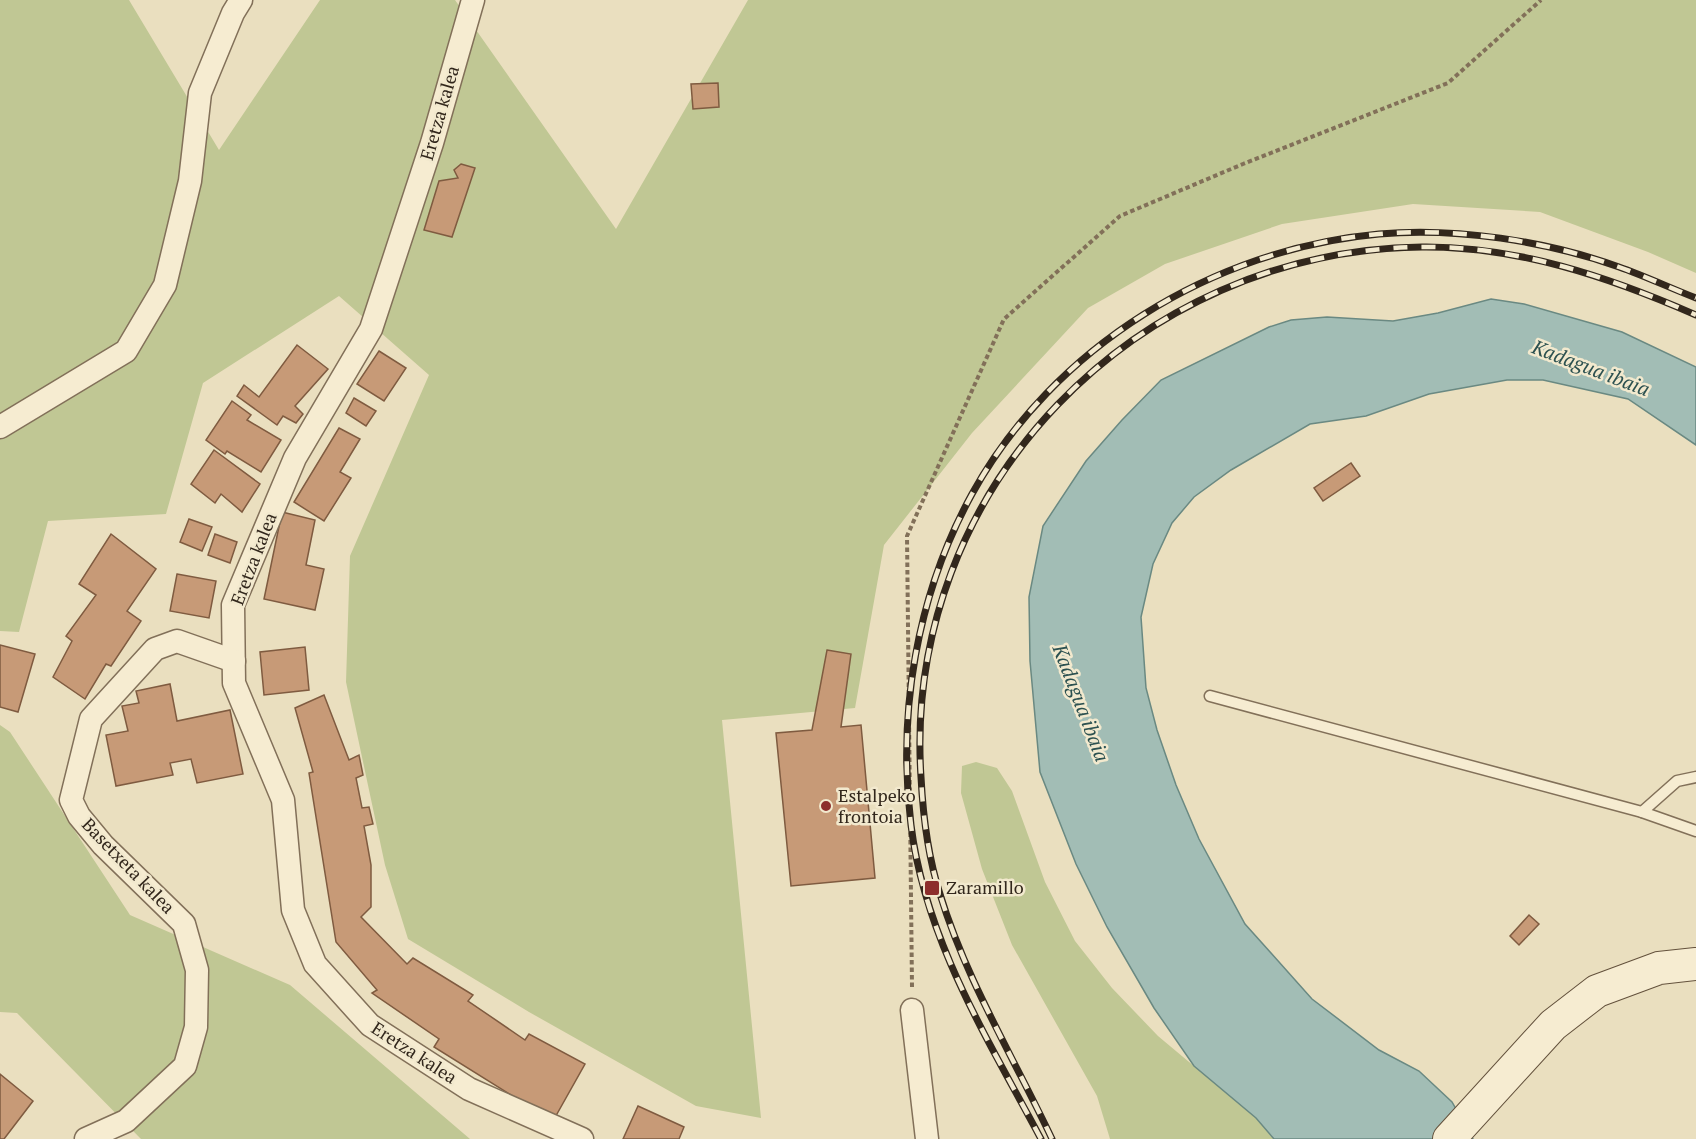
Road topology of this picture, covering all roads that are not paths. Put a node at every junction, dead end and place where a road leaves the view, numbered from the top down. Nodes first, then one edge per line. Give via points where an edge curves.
1 (241, 0) edge
2 (473, 0) edge
3 (0, 427) edge
4 (234, 661) junction
5 (1210, 696) dead end
6 (1696, 777) edge
7 (1642, 813) junction
8 (1696, 831) edge
9 (1696, 964) edge
10 (912, 1010) road end
11 (86, 1139) edge
12 (582, 1139) edge
13 (927, 1139) edge
14 (1449, 1139) edge

1 - 3 street via 200,93 190,181 165,285 126,351
2 - 4 street, Eretza kalea via 432,143 371,329 295,458 233,606
4 - 11 street, Basetxeta kalea via 177,641 155,649 91,719 70,800 103,845 184,924 197,970 196,1027 185,1066 126,1121
4 - 12 street, Eretza kalea via 234,683 283,800 293,910 315,964 369,1025 469,1089
5 - 7 lane
6 - 7 lane via 1677,781
7 - 8 lane
9 - 14 street via 1659,968 1597,991 1553,1025
10 - 13 street

